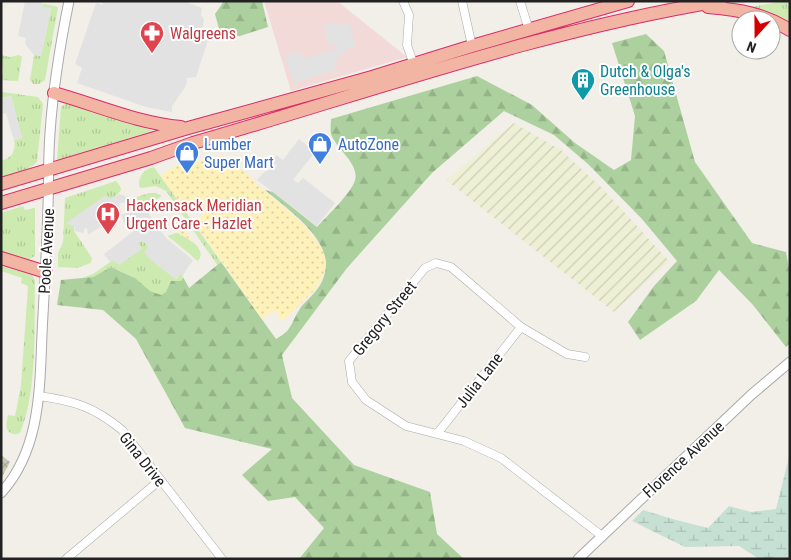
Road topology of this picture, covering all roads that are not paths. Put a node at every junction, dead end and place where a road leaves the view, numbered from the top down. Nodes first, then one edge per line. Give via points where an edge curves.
1 (69, 1) edge
2 (403, 1) edge
3 (462, 1) edge
4 (520, 1) edge
5 (628, 1) edge
6 (720, 1) edge
7 (694, 6) junction
8 (529, 30) junction
9 (790, 30) edge
10 (472, 46) junction
11 (414, 64) junction
12 (54, 93) junction
13 (188, 128) junction
14 (49, 170) junction
15 (1, 184) edge
16 (48, 189) junction
17 (1, 203) edge
18 (1, 258) edge
19 (46, 272) junction
20 (521, 326) junction
21 (585, 357) dead end
22 (790, 362) edge
23 (39, 396) junction
24 (437, 434) junction
25 (160, 480) junction
26 (1, 493) edge
27 (602, 536) junction
28 (66, 559) edge
29 (222, 559) edge
30 (578, 559) edge

1 - 12 street, Poole Avenue
2 - 11 street via 409,15 407,45
3 - 10 street
4 - 8 street
5 - 8 highway
6 - 7 highway
7 - 9 highway via 744,11
7 - 16 highway via 585,29 497,53
8 - 10 highway
10 - 11 highway
11 - 13 highway
12 - 13 highway via 145,122
12 - 14 street, Poole Avenue
13 - 14 highway
14 - 15 highway
14 - 16 street, Poole Avenue
16 - 17 highway
16 - 19 street, Poole Avenue
18 - 19 highway
19 - 23 street, Poole Avenue
20 - 21 street, Gregory Street via 567,354
20 - 24 street, Julia Lane
20 - 24 street, Gregory Street via 451,267 436,263 424,268 349,361 352,382 366,400 406,426
22 - 27 street, Florence Avenue
23 - 25 street, Gina Drive via 68,400 106,417 122,430
23 - 26 street, Poole Avenue via 22,462
24 - 27 street, Gregory Street via 464,441 501,458
25 - 28 street
25 - 29 street, Gina Drive
27 - 30 street, Florence Avenue

